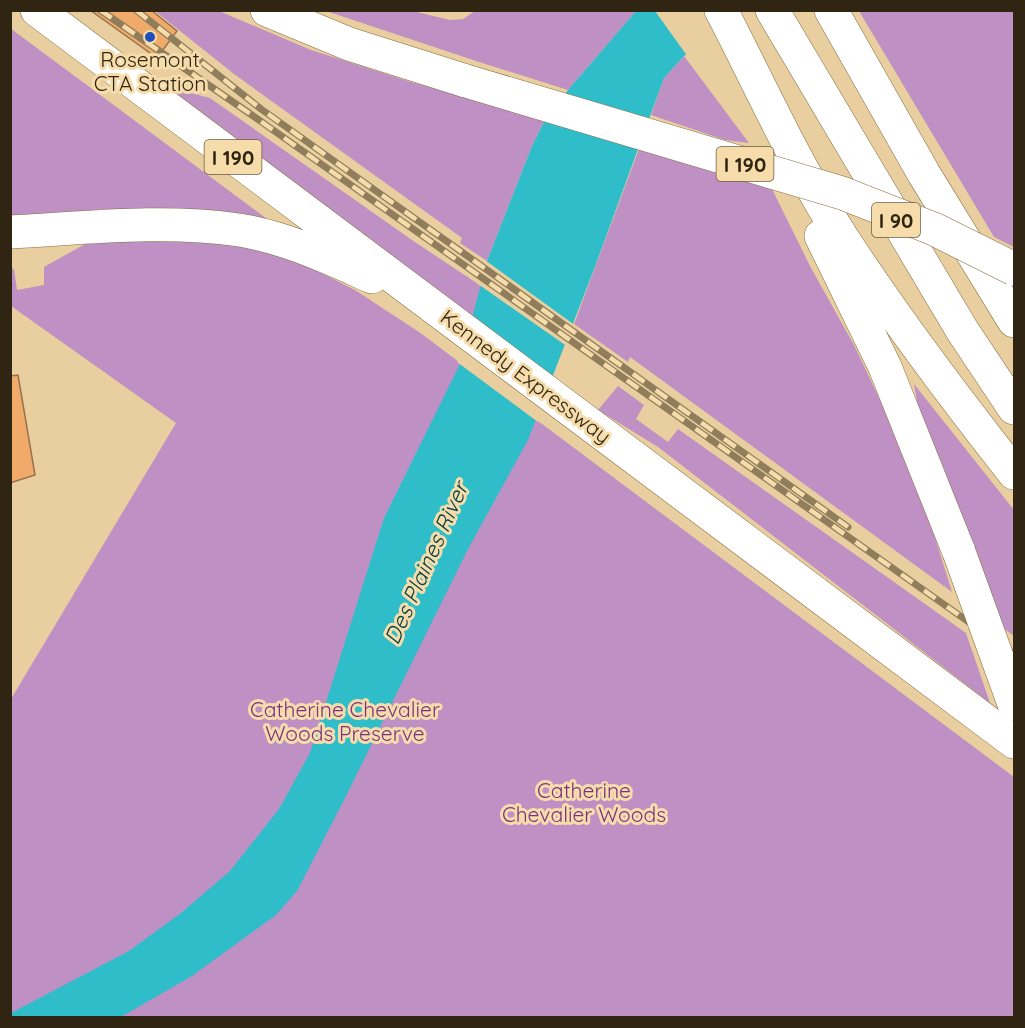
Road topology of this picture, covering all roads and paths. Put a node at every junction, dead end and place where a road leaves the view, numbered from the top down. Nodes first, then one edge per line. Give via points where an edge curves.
1 (37, 10) edge
2 (267, 10) edge
3 (702, 10) edge
4 (721, 10) edge
5 (831, 10) edge
6 (777, 20) edge
7 (746, 57) junction
8 (792, 152) junction
9 (10, 232) edge
10 (1014, 269) edge
11 (430, 304) junction
12 (1014, 321) edge
13 (1014, 408) edge
14 (1014, 473) edge
15 (1014, 704) edge
16 (1014, 742) edge

1 - 11 highway, Kennedy Expressway / I 190
2 - 10 highway, I 190, bridge via 349,44 842,193 934,229
3 - 7 highway, I 90
4 - 7 highway, I 90
5 - 12 highway, I 90 via 924,174
6 - 13 highway, I 90 via 962,330
7 - 8 highway, I 90
8 - 14 highway, I 90 via 842,238
8 - 15 highway, bridge via 816,225 885,367
9 - 11 highway via 145,225 241,230 317,253
11 - 16 highway, Kennedy Expressway / I 190

